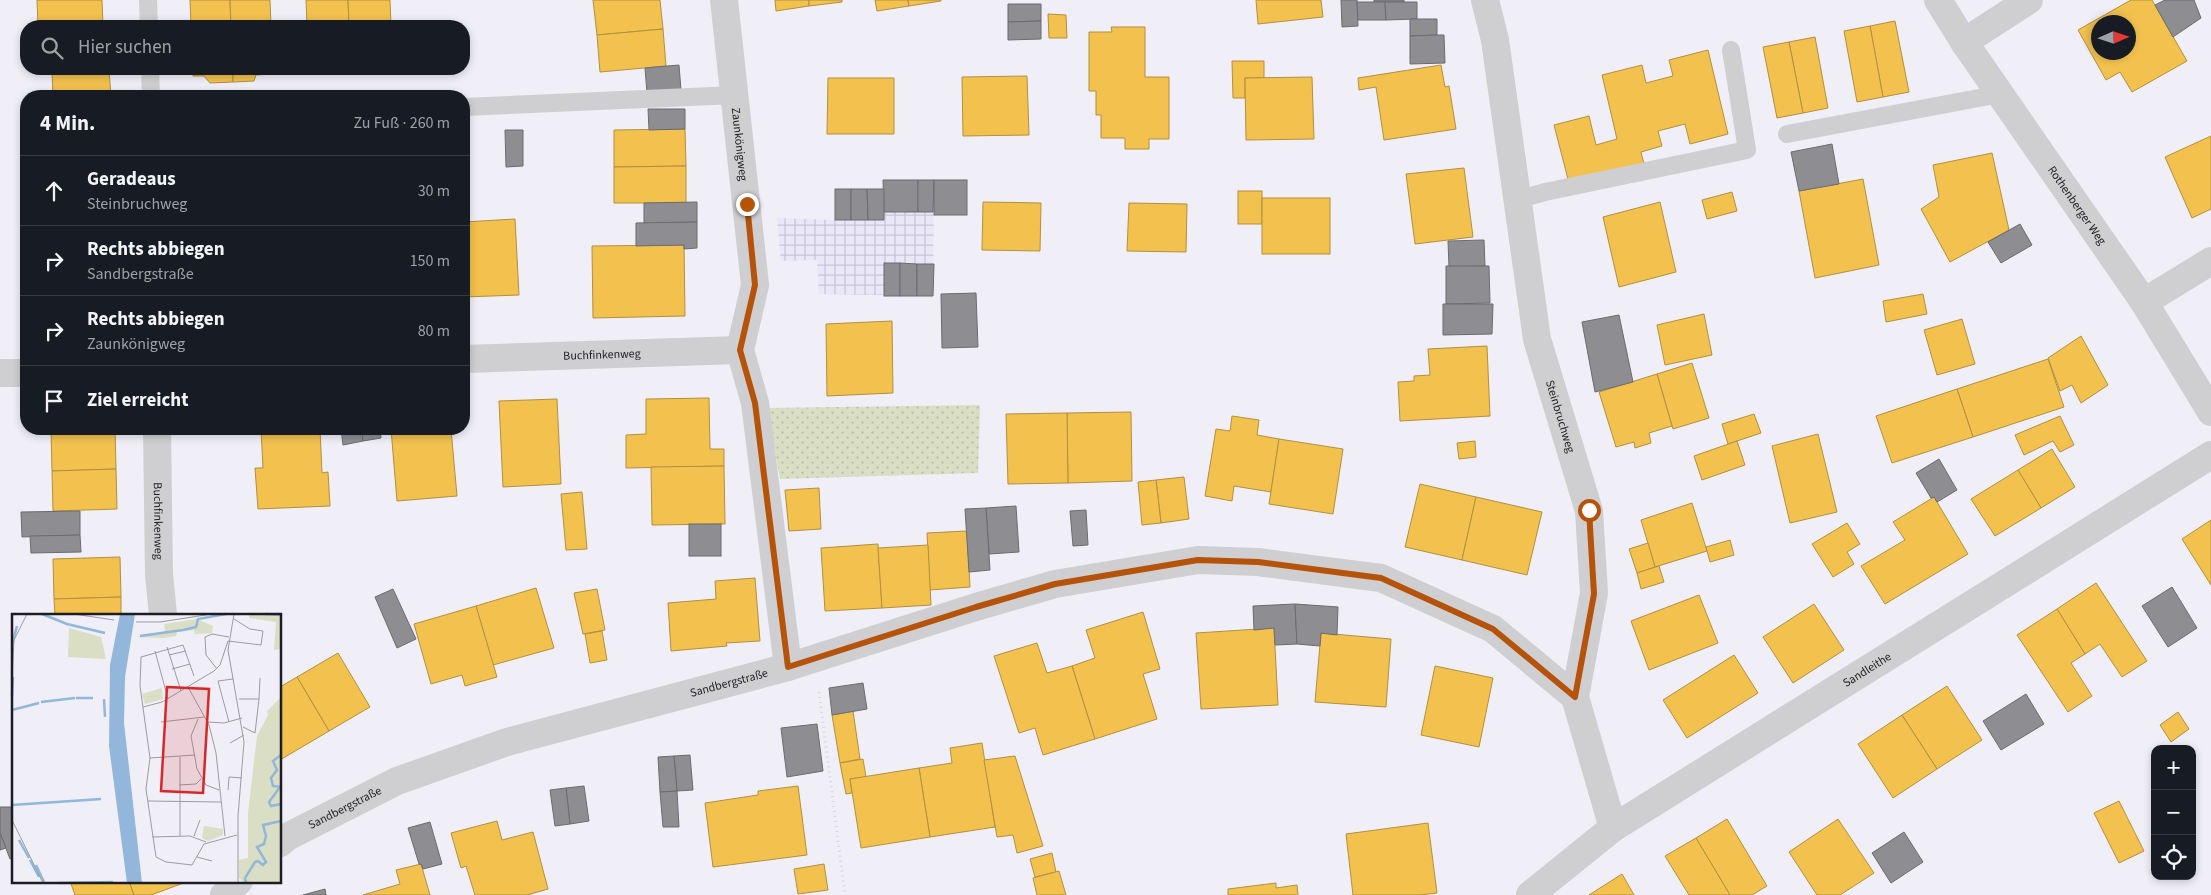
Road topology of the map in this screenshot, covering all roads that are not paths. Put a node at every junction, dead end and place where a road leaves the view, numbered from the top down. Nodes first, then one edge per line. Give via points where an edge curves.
1 (148, 0) edge
2 (724, 0) edge
3 (1485, 0) edge
4 (1938, 0) edge
5 (2029, 0) edge
6 (149, 20) edge
7 (1964, 42) junction
8 (1731, 50) dead end
9 (150, 75) edge
10 (151, 90) edge
11 (2000, 94) junction
12 (735, 95) junction
13 (470, 107) edge
14 (1787, 134) dead end
15 (1517, 200) junction
16 (2211, 261) edge
17 (2144, 302) junction
18 (740, 350) junction
19 (470, 359) edge
20 (20, 372) edge
21 (0, 373) edge
22 (2211, 412) edge
23 (156, 435) edge
24 (2211, 455) edge
25 (163, 614) edge
26 (788, 667) junction
27 (1575, 697) junction
28 (1613, 828) junction
29 (282, 837) edge
30 (238, 882) edge
31 (224, 895) edge
32 (1530, 895) edge

1 - 6 lane
2 - 12 street, Zaunkönigweg
3 - 15 street, Steinbruchweg via 1495,40
4 - 7 street, Rothenberger Weg
5 - 7 street
7 - 11 street, Rothenberger Weg
8 - 15 lane via 1747,150
9 - 10 lane
11 - 14 lane
11 - 17 street, Rothenberger Weg
12 - 13 lane, Zaunkönigweg
12 - 18 street, Zaunkönigweg via 755,285
15 - 27 street, Steinbruchweg via 1537,339 1589,510 1594,594
16 - 17 street
17 - 22 street, Rothenberger Weg
18 - 19 street, Buchfinkenweg
18 - 26 street, Zaunkönigweg via 755,403
20 - 21 street
23 - 25 street, Buchfinkenweg
24 - 28 street, Sandleithe
26 - 27 street, Sandbergstraße via 1055,584 1198,560 1258,562 1381,578 1493,629
26 - 29 street, Sandbergstraße via 507,742 397,781
27 - 28 street, Steinbruchweg
28 - 32 street, Sandleithe
30 - 31 street

